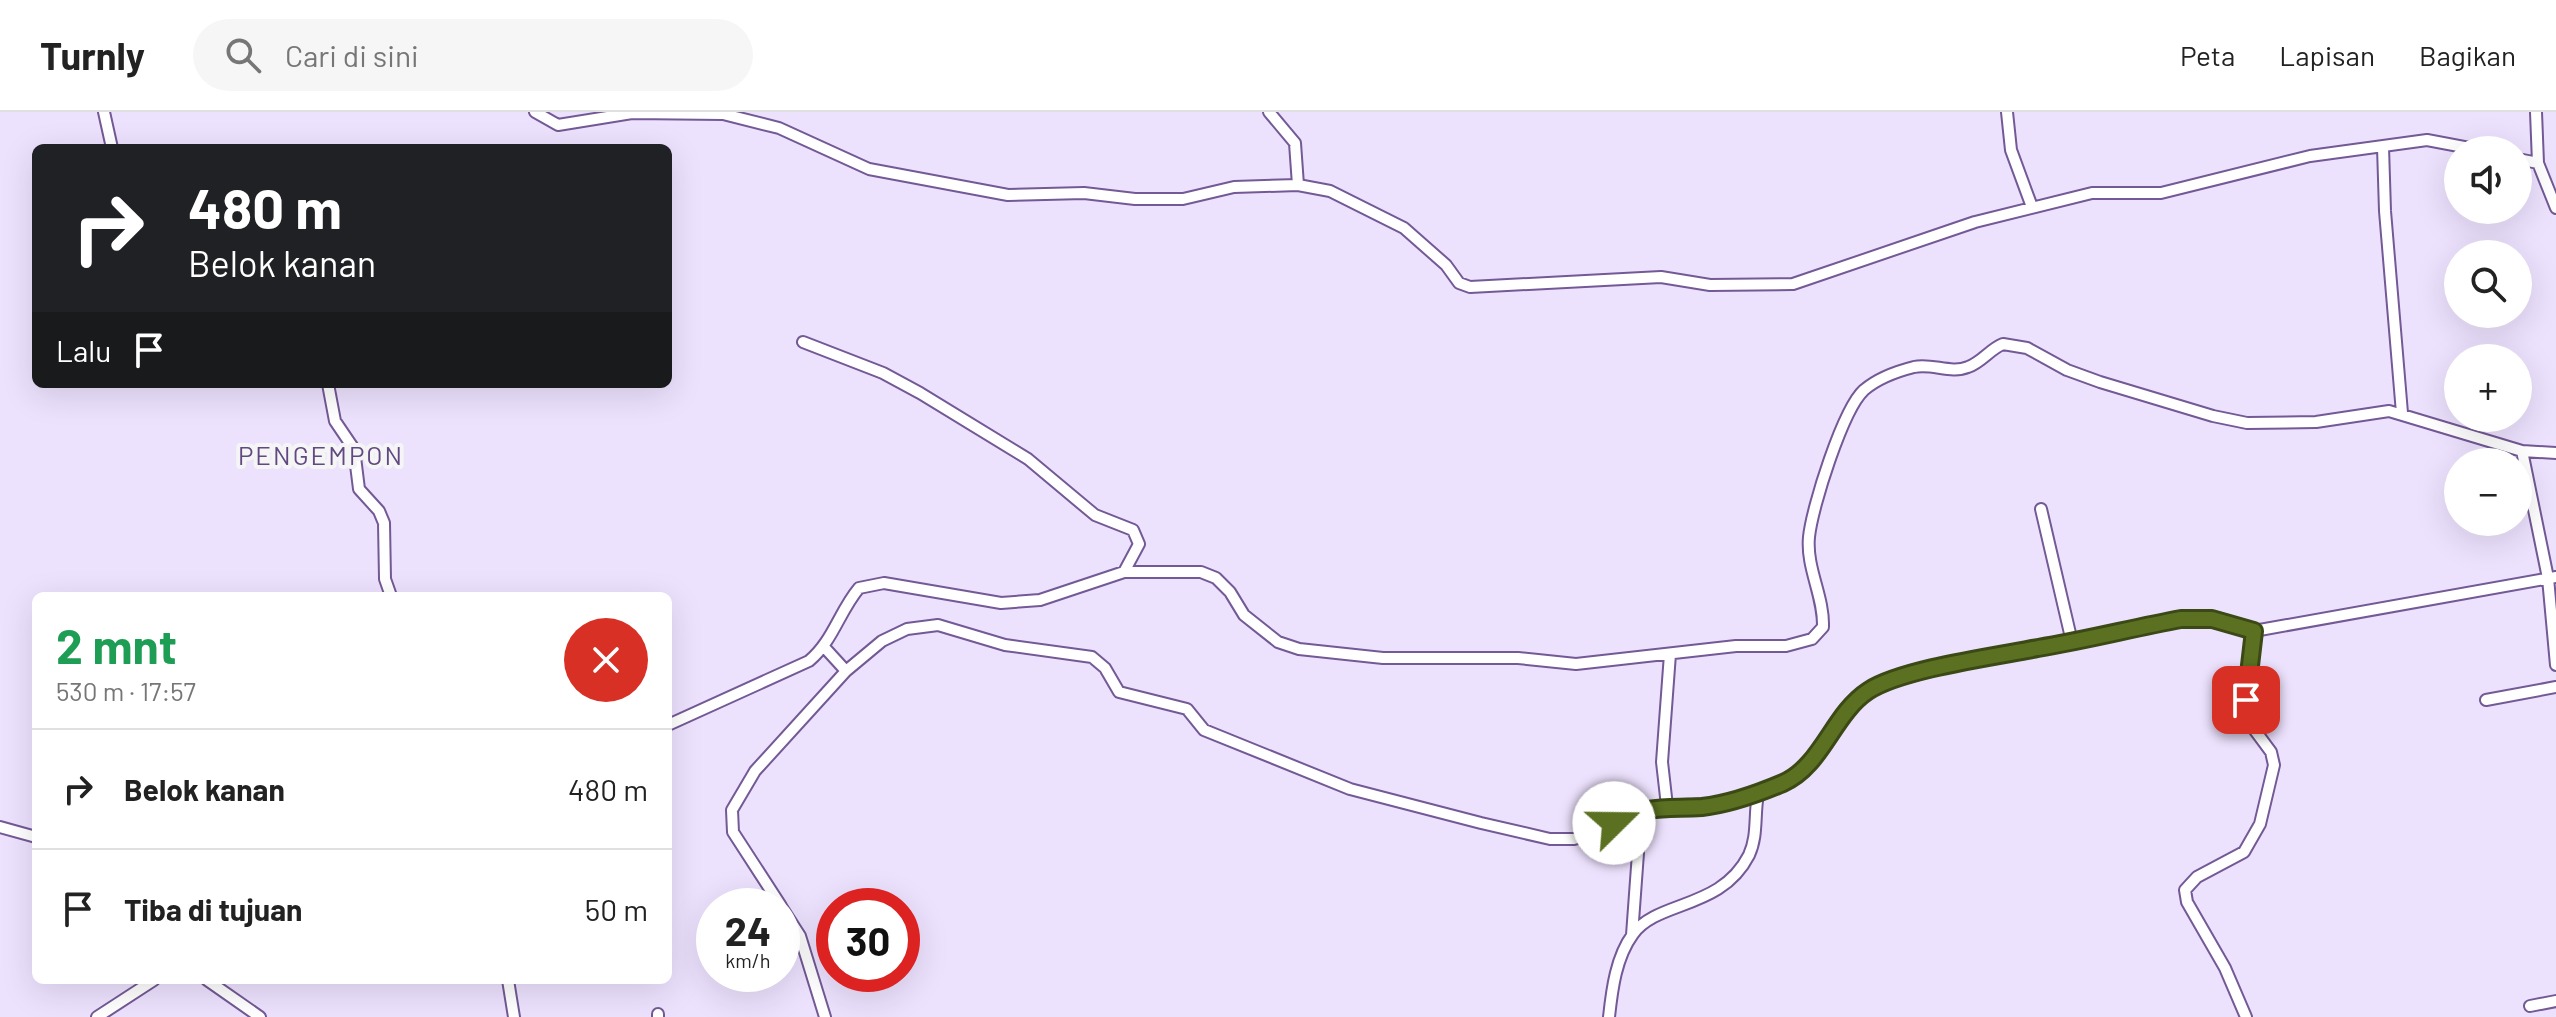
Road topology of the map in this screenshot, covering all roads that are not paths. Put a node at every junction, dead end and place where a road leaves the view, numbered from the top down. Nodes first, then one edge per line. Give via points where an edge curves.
1 (104, 112) edge
2 (535, 112) edge
3 (1269, 112) edge
4 (2007, 112) edge
5 (2536, 112) edge
6 (2444, 143) edge
7 (111, 144) edge
8 (2383, 147) junction
9 (2532, 162) edge
10 (2538, 163) junction
11 (1298, 185) junction
12 (2032, 207) junction
13 (2556, 208) edge
14 (803, 342) dead end
15 (329, 388) edge
16 (2402, 413) junction
17 (2513, 448) edge
18 (2532, 452) edge
19 (2556, 453) edge
20 (2532, 493) edge
21 (2041, 509) dead end
22 (1124, 572) junction
23 (2552, 578) edge
24 (390, 592) edge
25 (2254, 631) junction
26 (2072, 642) junction
27 (825, 648) junction
28 (1670, 654) junction
29 (2556, 665) edge
30 (846, 671) junction
31 (2556, 687) edge
32 (2486, 700) dead end
33 (672, 723) edge
34 (1758, 794) junction
35 (1667, 806) junction
36 (1636, 811) junction
37 (0, 827) edge
38 (32, 836) edge
39 (770, 888) edge
40 (1632, 935) junction
41 (800, 936) edge
42 (148, 984) edge
43 (213, 984) edge
44 (509, 984) edge
45 (2556, 1001) edge
46 (2530, 1006) dead end
47 (97, 1017) edge
48 (260, 1017) edge
49 (514, 1017) edge
50 (825, 1017) edge
51 (1609, 1017) edge
52 (2246, 1017) edge

1 - 7 street
2 - 11 street via 558,125 632,113 723,114 779,128 869,169 1008,195 1183,199 1234,187
3 - 11 street via 1295,143
4 - 12 street via 2011,150
5 - 10 street
6 - 8 street via 2427,140
8 - 12 street via 2310,156 2161,193 2100,192
8 - 16 street
9 - 10 street
10 - 13 street
11 - 12 street via 1330,191 1404,228 1459,283 1470,287 1661,277 1710,285 1793,284
14 - 22 street via 920,393 1040,467 1095,515 1133,530 1139,544
15 - 24 street via 335,421 354,449 359,489 384,523
16 - 17 street
16 - 28 street via 2247,423 2100,382 2010,343 1965,369 1914,367 1863,391 1824,476 1809,537 1824,605 1823,627 1802,643
18 - 19 street
20 - 23 street
21 - 26 street
22 - 27 street via 1040,600 1001,603 884,583 859,588 844,606
22 - 28 street via 1201,572 1216,578 1264,633 1299,649 1383,658 1518,658 1576,664
23 - 25 street
23 - 29 street
25 - 26 street via 2212,619 2181,619
25 - 52 street via 2247,713 2271,752 2273,774 2260,824 2249,847 2197,877 2185,890
26 - 34 street via 1951,665 1869,690 1848,708 1806,767
27 - 30 street
27 - 33 street via 788,672
28 - 35 street via 1662,762
30 - 36 street via 882,641 907,629 938,625 1005,645 1092,657 1119,692 1187,709 1204,730 1350,789 1408,806 1550,839 1593,834
30 - 39 street via 755,771 732,810 733,832
31 - 32 street
34 - 35 street via 1702,807
34 - 40 street via 1756,835 1741,867 1711,894 1649,920
35 - 36 street
36 - 40 street
37 - 38 street
40 - 51 street via 1619,965
41 - 50 street
42 - 47 street
43 - 48 street
44 - 49 street
45 - 46 street

